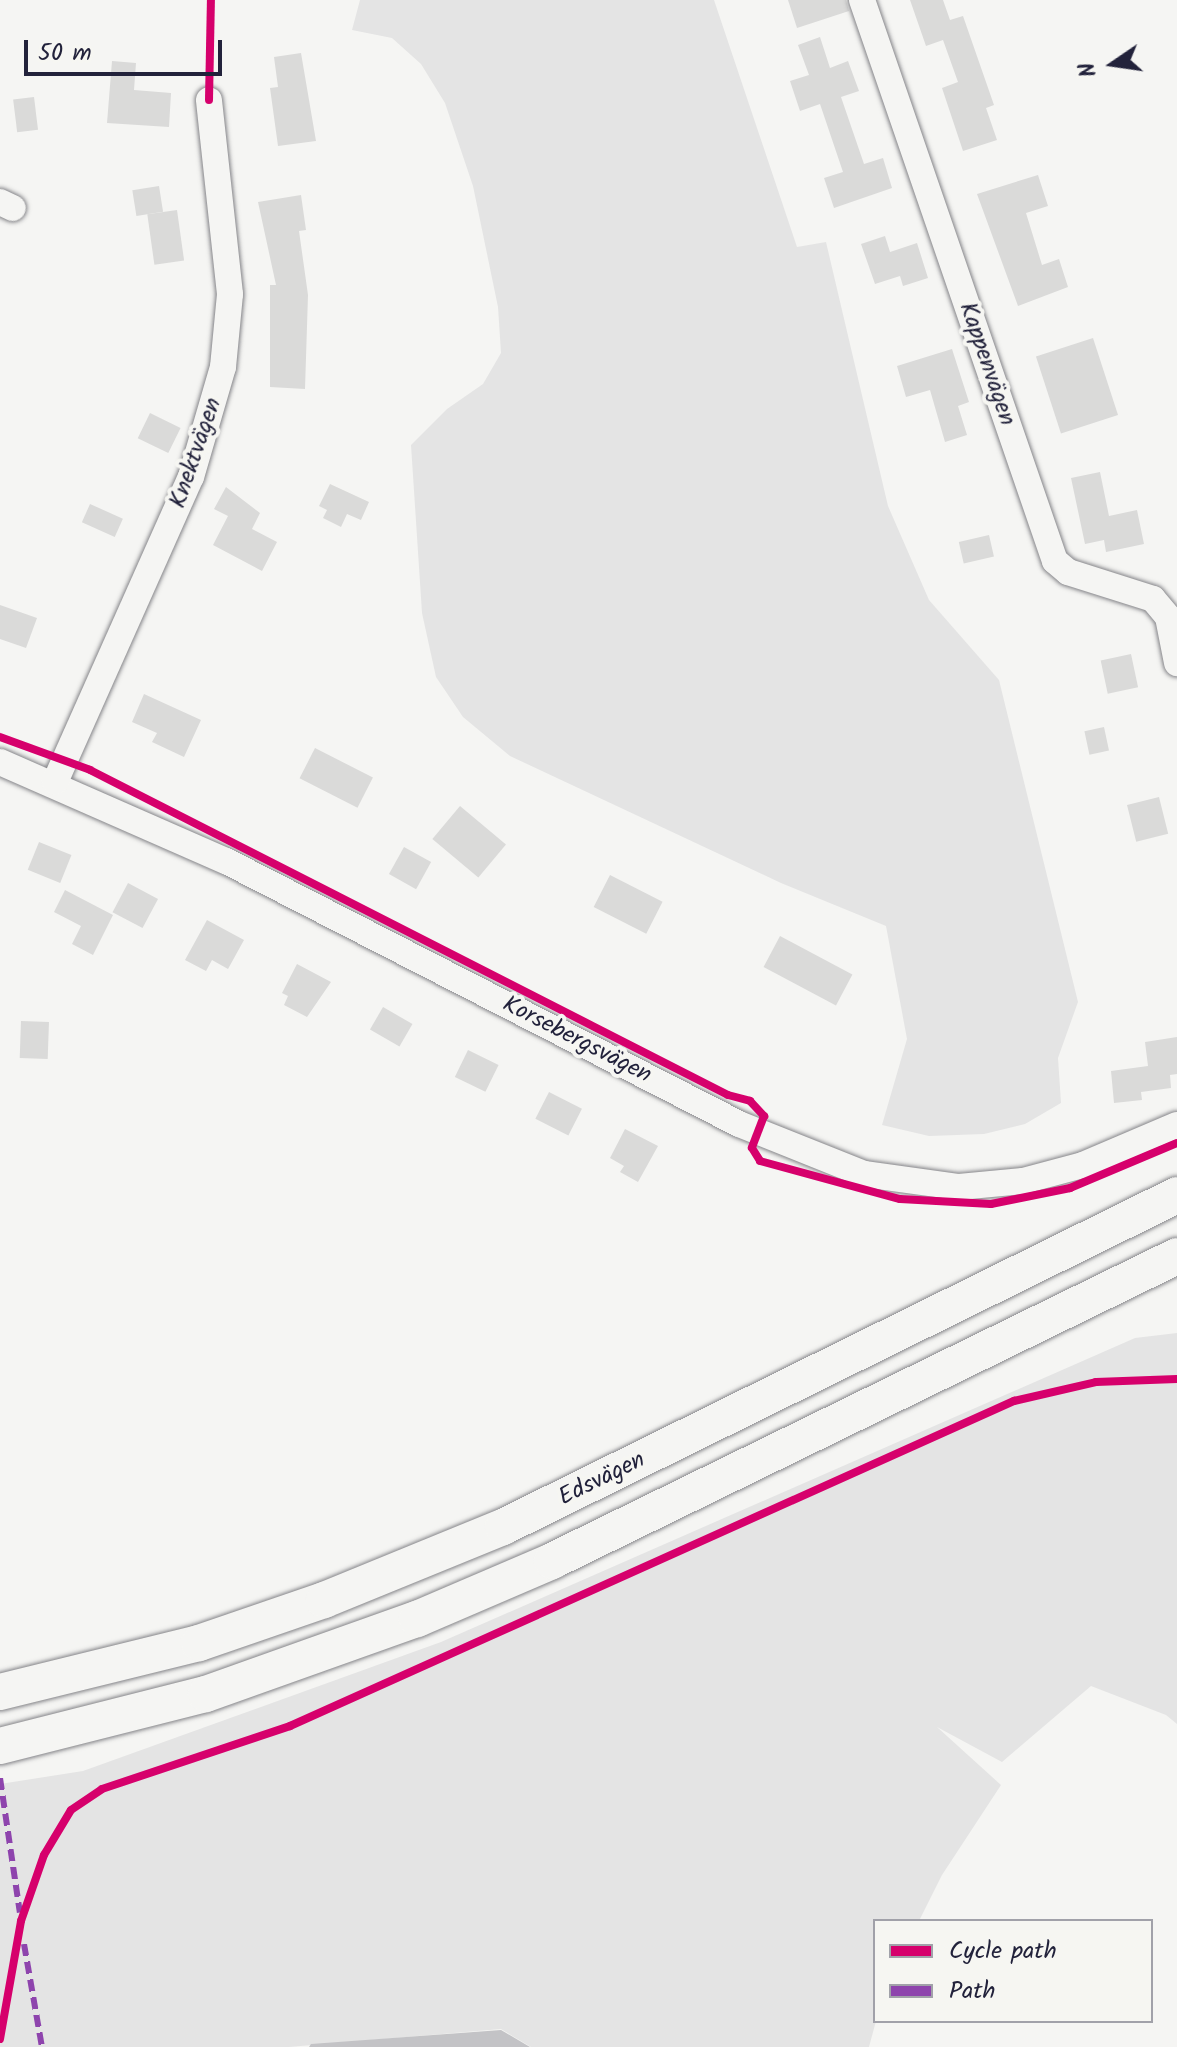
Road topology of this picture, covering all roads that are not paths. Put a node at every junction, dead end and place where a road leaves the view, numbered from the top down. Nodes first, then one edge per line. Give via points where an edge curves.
1 (862, 0) edge
2 (209, 100) dead end
3 (1177, 663) edge
4 (0, 762) edge
5 (55, 782) junction
6 (1177, 1125) edge
7 (1177, 1195) edge
8 (1177, 1256) edge
9 (0, 1692) edge
10 (0, 1746) edge

1 - 3 street, Kappenvägen via 1055,561 1068,572 1153,599 1168,617
2 - 5 street, Knektvägen via 230,294 223,367 191,477
4 - 5 street, Korsebergsvägen
5 - 6 street, Korsebergsvägen via 226,861 739,1124 864,1174 959,1187 1023,1181 1083,1165
7 - 9 main road, Edsvägen via 489,1533 324,1600 199,1643
8 - 10 main road via 552,1561 417,1619 206,1694

